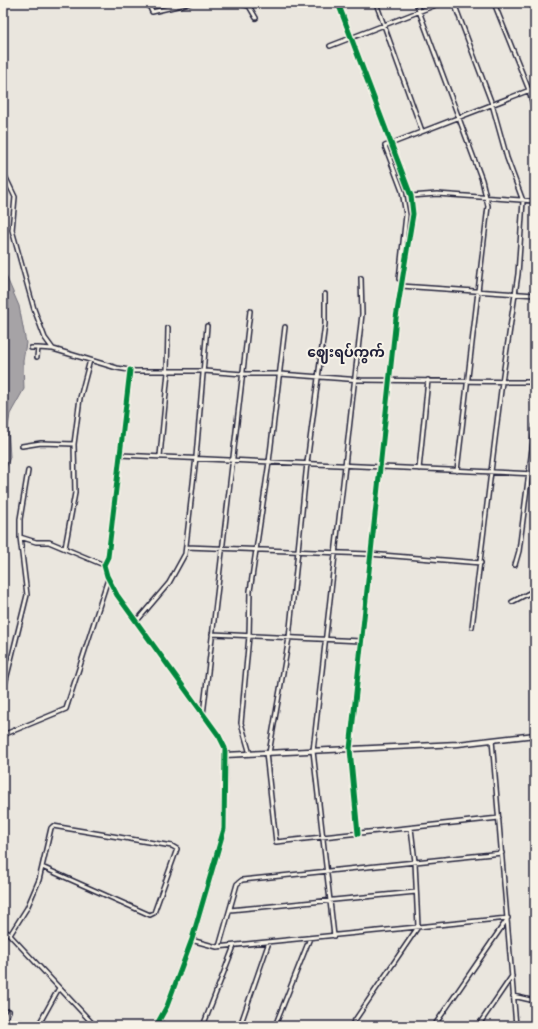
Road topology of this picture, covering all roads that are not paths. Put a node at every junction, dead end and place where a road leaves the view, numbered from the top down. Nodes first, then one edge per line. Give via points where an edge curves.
1 (148, 3) edge
2 (190, 3) edge
3 (237, 3) edge
4 (338, 3) edge
5 (376, 3) edge
6 (416, 3) edge
7 (441, 3) edge
8 (454, 3) edge
9 (494, 3) edge
10 (419, 11) junction
11 (256, 18) dead end
12 (384, 25) junction
13 (351, 37) junction
14 (330, 46) dead end
15 (535, 88) edge
16 (529, 90) junction
17 (492, 104) junction
18 (535, 113) edge
19 (458, 117) junction
20 (422, 131) junction
21 (391, 143) junction
22 (3, 172) edge
23 (411, 196) junction
24 (486, 198) junction
25 (523, 201) junction
26 (535, 201) edge
27 (361, 278) dead end
28 (402, 280) junction
29 (401, 286) junction
30 (478, 291) junction
31 (325, 294) dead end
32 (514, 294) junction
33 (535, 295) edge
34 (250, 311) dead end
35 (207, 326) dead end
36 (285, 327) dead end
37 (168, 328) dead end
38 (31, 348) dead end
39 (38, 348) junction
40 (53, 349) junction
41 (38, 357) dead end
42 (90, 360) junction
43 (130, 370) junction
44 (204, 371) junction
45 (168, 372) junction
46 (242, 374) junction
47 (280, 374) junction
48 (318, 378) junction
49 (355, 378) junction
50 (390, 380) junction
51 (428, 380) junction
52 (468, 381) junction
53 (502, 382) junction
54 (535, 382) edge
55 (535, 425) edge
56 (74, 444) junction
57 (22, 446) dead end
58 (120, 454) junction
59 (160, 456) junction
60 (196, 457) junction
61 (232, 460) junction
62 (269, 462) junction
63 (306, 463) junction
64 (344, 465) junction
65 (381, 467) junction
66 (420, 469) junction
67 (28, 471) dead end
68 (457, 471) junction
69 (491, 472) junction
70 (529, 474) junction
71 (535, 474) edge
72 (20, 537) junction
73 (186, 547) junction
74 (65, 548) junction
75 (222, 549) junction
76 (257, 550) junction
77 (298, 552) junction
78 (334, 553) junction
79 (369, 554) junction
80 (481, 563) junction
81 (104, 565) junction
82 (515, 565) dead end
83 (108, 579) junction
84 (535, 590) edge
85 (512, 602) dead end
86 (136, 622) junction
87 (472, 627) dead end
88 (212, 634) junction
89 (249, 636) junction
90 (289, 638) junction
91 (325, 640) junction
92 (361, 641) junction
93 (3, 692) edge
94 (203, 715) junction
95 (3, 735) edge
96 (535, 735) edge
97 (492, 740) junction
98 (350, 749) junction
99 (314, 751) junction
100 (267, 753) junction
101 (250, 754) junction
102 (225, 755) junction
103 (499, 818) junction
104 (411, 828) junction
105 (358, 834) junction
106 (324, 838) junction
107 (502, 853) junction
108 (415, 862) junction
109 (42, 867) junction
110 (326, 870) junction
111 (416, 892) junction
112 (331, 900) junction
113 (230, 910) junction
114 (508, 918) junction
115 (418, 927) junction
116 (3, 930) edge
117 (10, 935) junction
118 (334, 936) junction
119 (310, 938) junction
120 (191, 940) junction
121 (269, 942) junction
122 (234, 946) junction
123 (219, 947) junction
124 (512, 976) junction
125 (59, 988) junction
126 (513, 996) junction
127 (535, 1001) edge
128 (9, 1011) dead end
129 (160, 1020) junction
130 (3, 1022) edge
131 (91, 1022) junction
132 (38, 1026) edge
133 (86, 1026) edge
134 (95, 1026) edge
135 (156, 1026) edge
136 (164, 1026) edge
137 (203, 1026) edge
138 (240, 1026) edge
139 (275, 1026) edge
140 (351, 1026) edge
141 (434, 1026) edge
142 (478, 1026) edge
143 (516, 1026) edge

1 - 2 street via 152,12
3 - 11 street via 249,6
4 - 13 street
5 - 12 street
6 - 10 street
7 - 10 street
8 - 17 street
9 - 16 street
10 - 12 street
10 - 19 street
12 - 13 street
12 - 20 street
13 - 14 street
13 - 21 street
15 - 16 street
16 - 17 street
16 - 18 street
17 - 19 street
17 - 25 street
19 - 20 street
19 - 24 street via 482,180
20 - 21 street
21 - 23 street
21 - 28 street via 385,146 402,191 406,215 399,279
22 - 40 street via 15,197 12,230 34,309 45,338
23 - 24 street via 437,194
23 - 28 street via 413,214
24 - 25 street
24 - 30 street via 486,233
25 - 26 street
25 - 32 street via 518,274
27 - 49 street via 362,314
28 - 29 street
29 - 30 street
29 - 50 street
30 - 32 street
30 - 52 street
31 - 48 street via 325,324
32 - 33 street
32 - 53 street
34 - 46 street
35 - 44 street
36 - 47 street
37 - 45 street
38 - 39 street
39 - 40 street
39 - 41 street
40 - 42 street
42 - 43 street
42 - 56 street via 80,398
43 - 45 street
43 - 58 street
44 - 45 street
44 - 46 street
44 - 60 street
45 - 59 street
46 - 47 street
46 - 61 street
47 - 48 street
47 - 62 street
48 - 49 street
48 - 63 street
49 - 50 street
49 - 64 street
50 - 51 street
50 - 65 street
51 - 52 street
51 - 66 street
52 - 53 street
52 - 68 street
53 - 54 street
53 - 69 street
55 - 70 street
56 - 57 street via 41,443
56 - 74 street via 75,493
58 - 59 street
58 - 81 street via 108,557
59 - 60 street
60 - 61 street
60 - 73 street
61 - 62 street
61 - 75 street
62 - 63 street
62 - 76 street
63 - 64 street
63 - 77 street
64 - 65 street
64 - 78 street
65 - 66 street
65 - 79 street
66 - 68 street
67 - 72 street via 20,519
68 - 69 street
69 - 70 street
69 - 80 street
70 - 71 street
70 - 82 street
72 - 74 street via 36,542 49,542
72 - 93 street via 27,595
73 - 75 street
73 - 86 street via 169,583
74 - 81 street
75 - 76 street
75 - 88 street
76 - 77 street
76 - 89 street via 250,590
77 - 78 street
77 - 90 street
78 - 79 street
78 - 91 street
79 - 80 street
79 - 92 street
80 - 87 street
81 - 83 street
83 - 86 street
83 - 95 street via 66,709
84 - 85 street
86 - 94 street
88 - 89 street
88 - 94 street
89 - 90 street
89 - 101 street via 241,723
90 - 91 street
90 - 100 street
91 - 92 street
91 - 99 street
92 - 98 street
94 - 102 street via 219,736 225,748
96 - 97 street
97 - 98 street
97 - 103 street
98 - 99 street
98 - 105 street
99 - 100 street
99 - 106 street
100 - 101 street
100 - 106 street via 276,842
101 - 102 street
102 - 120 street via 224,829
103 - 104 street
103 - 107 street
104 - 105 street
104 - 108 street
105 - 106 street
106 - 110 street
107 - 108 street
107 - 114 street
108 - 110 street
108 - 111 street
109 - 109 street via 51,828 54,826 172,846 177,849 154,913 150,915
109 - 117 street via 27,908
110 - 112 street
110 - 113 street via 242,880 237,884
111 - 112 street
111 - 115 street
112 - 113 street
112 - 118 street
113 - 123 street
114 - 115 street
114 - 124 street
114 - 141 street
115 - 118 street
115 - 140 street
116 - 117 street
117 - 125 street
118 - 119 street
119 - 121 street
119 - 139 street
120 - 123 street via 209,947
120 - 129 street
121 - 122 street
121 - 138 street
122 - 123 street
122 - 137 street
124 - 126 street
124 - 142 street
125 - 131 street
125 - 132 street
126 - 127 street
126 - 143 street
128 - 130 street
129 - 135 street
129 - 136 street
131 - 133 street
131 - 134 street

